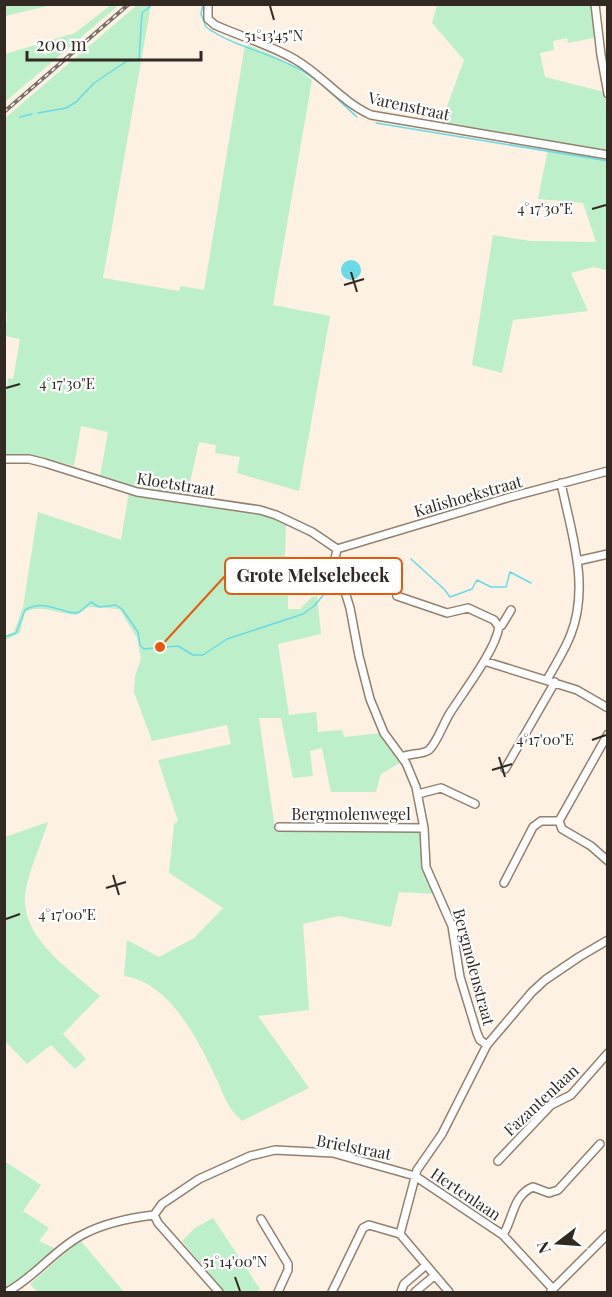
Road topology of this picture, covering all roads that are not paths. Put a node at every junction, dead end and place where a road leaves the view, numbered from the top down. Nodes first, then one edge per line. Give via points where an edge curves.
1 (208, 4) edge
2 (595, 4) edge
3 (608, 94) edge
4 (608, 155) edge
5 (4, 459) edge
6 (608, 471) edge
7 (561, 483) junction
8 (338, 549) junction
9 (608, 554) edge
10 (577, 561) junction
11 (397, 596) dead end
12 (511, 610) dead end
13 (499, 627) junction
14 (484, 661) junction
15 (551, 681) junction
16 (608, 708) edge
17 (608, 734) edge
18 (402, 757) junction
19 (505, 769) dead end
20 (418, 794) junction
21 (475, 804) dead end
22 (559, 821) junction
23 (279, 827) dead end
24 (424, 828) junction
25 (608, 861) edge
26 (504, 883) dead end
27 (608, 940) edge
28 (487, 1045) junction
29 (606, 1058) edge
30 (600, 1144) dead end
31 (498, 1161) dead end
32 (415, 1176) junction
33 (154, 1215) junction
34 (261, 1219) dead end
35 (400, 1234) junction
36 (608, 1234) edge
37 (503, 1235) junction
38 (426, 1266) junction
39 (434, 1276) junction
40 (551, 1291) edge
41 (7, 1293) edge
42 (219, 1293) edge
43 (278, 1293) edge
44 (332, 1293) edge
45 (401, 1293) edge
46 (415, 1293) edge
47 (449, 1293) edge

1 - 4 street, Varenstraat via 208,20 215,25 296,61 371,115
2 - 3 street
5 - 8 street, Kloetstraat via 45,463 147,495 260,510 288,520
6 - 7 street, Kalishoekstraat
7 - 8 street, Kalishoekstraat
7 - 10 street
8 - 18 street, Bergmolenstraat via 337,565 374,713
9 - 10 street
10 - 15 street via 580,575 575,620
11 - 13 street via 447,613 468,608 495,620
12 - 13 street
13 - 14 street
14 - 15 street
14 - 18 street via 431,747 426,752
15 - 16 street
15 - 19 street
17 - 22 street
18 - 20 street, Bergmolenstraat
20 - 21 street via 441,788
20 - 24 street, Bergmolenstraat
22 - 25 street via 562,829
22 - 26 street via 536,824
23 - 24 street, Bergmolenwegel
24 - 28 street, Bergmolenstraat via 426,867 452,926 464,994 477,1033
27 - 28 street via 545,980
28 - 32 street, Bergmolenstraat via 442,1134
29 - 31 street, Fazantenlaan via 571,1095 551,1106
30 - 37 street, Hertenlaan via 558,1190 526,1190
32 - 33 street, Brielstraat via 333,1153 275,1150 250,1156 199,1179 162,1204
32 - 35 street, Bergmolenstraat
32 - 37 street, Hertenlaan
33 - 41 street via 122,1219 81,1235
33 - 42 street
34 - 43 street via 288,1264
35 - 38 street
35 - 44 street via 369,1225 363,1228
36 - 40 street
37 - 40 street, Hertenlaan
38 - 39 street
38 - 45 street via 404,1284
39 - 46 street
39 - 47 street

